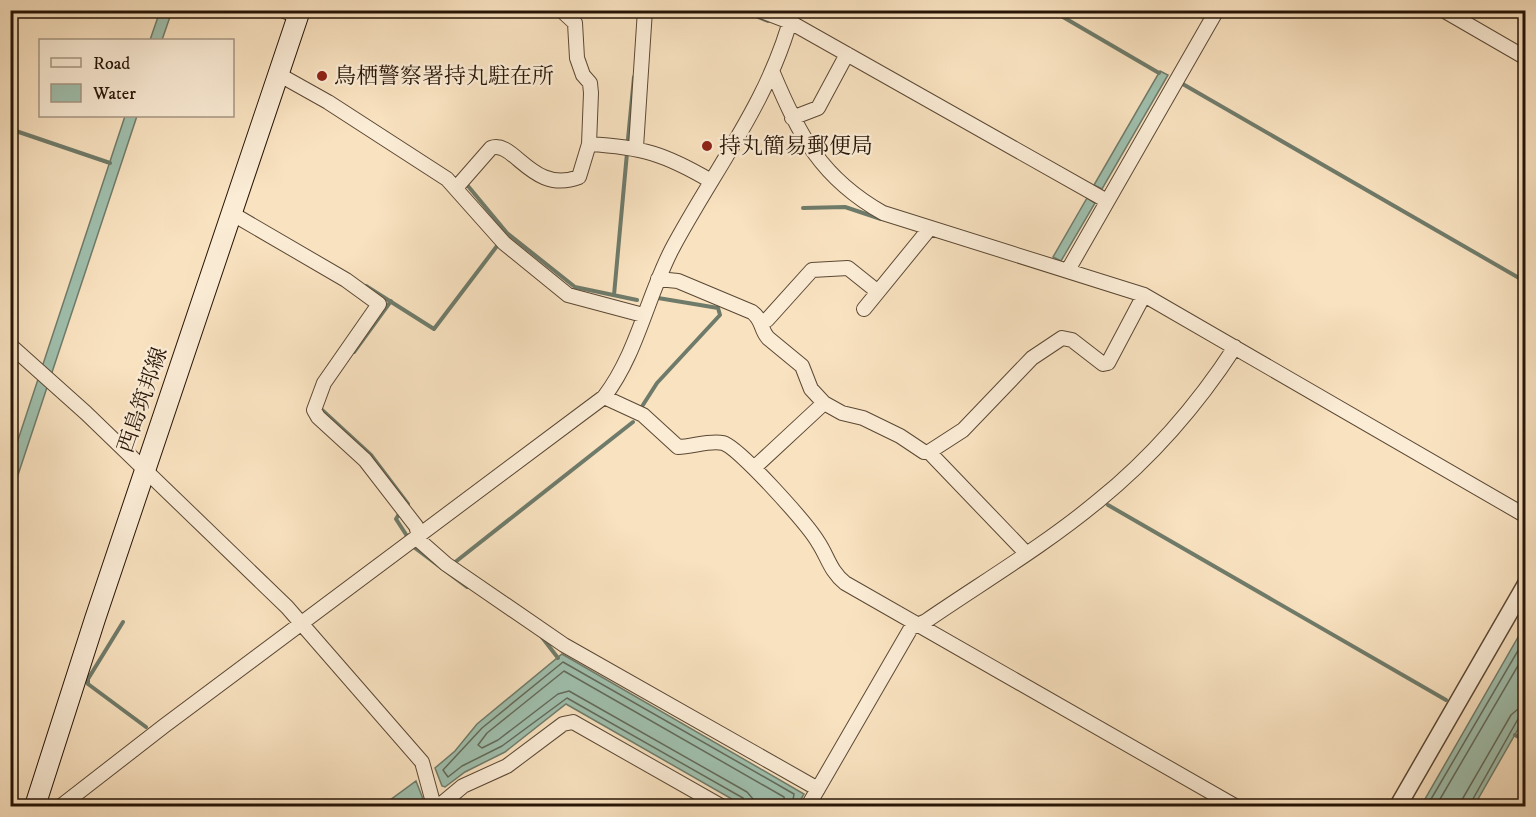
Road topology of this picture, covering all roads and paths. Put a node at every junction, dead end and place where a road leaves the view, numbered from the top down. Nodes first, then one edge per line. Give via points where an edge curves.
1 (561, 10) edge
2 (645, 10) edge
3 (759, 10) edge
4 (1217, 10) edge
5 (1443, 10) edge
6 (293, 12) edge
7 (792, 16) edge
8 (847, 54) junction
9 (1526, 58) edge
10 (773, 73) junction
11 (278, 74) junction
12 (792, 118) junction
13 (589, 144) junction
14 (636, 147) junction
15 (711, 181) junction
16 (456, 188) junction
17 (1107, 201) junction
18 (231, 213) junction
19 (930, 228) junction
20 (1068, 270) junction
21 (658, 279) junction
22 (878, 292) junction
23 (1144, 295) junction
24 (864, 309) dead end
25 (644, 315) junction
26 (762, 321) junction
27 (10, 345) edge
28 (1234, 347) junction
29 (604, 398) junction
30 (824, 403) junction
31 (929, 452) junction
32 (754, 468) junction
33 (145, 470) junction
34 (1526, 516) edge
35 (419, 535) junction
36 (1026, 552) junction
37 (1526, 584) edge
38 (302, 625) junction
39 (916, 626) junction
40 (818, 789) junction
41 (35, 807) edge
42 (61, 807) edge
43 (436, 807) edge
44 (721, 807) edge
45 (808, 807) edge
46 (1235, 807) edge
47 (1398, 807) edge

1 - 13 street via 575,23 577,58 590,83
2 - 14 street
3 - 7 street
4 - 17 street
5 - 9 street
6 - 11 main road, 西島筑邦線
7 - 8 street
7 - 10 street
8 - 12 street via 818,108
8 - 17 street
10 - 12 street
10 - 15 street
11 - 16 street via 328,102
11 - 18 main road, 西島筑邦線
12 - 19 street via 807,146 853,194 883,213
13 - 14 street
13 - 16 street via 579,177 573,179 544,179 506,149 496,146
14 - 15 street via 680,163
15 - 21 street
16 - 25 street via 504,243 568,295
17 - 20 street
18 - 33 main road, 西島筑邦線
18 - 35 street via 379,304 324,382 314,410 365,460
19 - 20 street
19 - 22 street
20 - 23 street
21 - 25 street
21 - 26 street via 678,281 752,312
22 - 24 street
22 - 26 street via 848,268 812,270
23 - 28 street
23 - 31 street via 1108,363 1103,364 1072,340 1062,338 1032,358 963,430
25 - 29 street via 622,368
26 - 30 street via 764,334 802,366 811,389
27 - 33 street
28 - 34 street
28 - 36 street via 1212,382 1142,462 1098,501
29 - 32 street via 643,416 678,447 723,443
29 - 35 street
30 - 31 street
30 - 32 street
31 - 36 street
32 - 39 street via 817,540 835,576
33 - 38 street
33 - 41 main road, 西島筑邦線
35 - 38 street
35 - 40 street via 421,542 446,564 564,645
36 - 39 street
37 - 47 street
38 - 42 street
38 - 43 street via 422,762
39 - 40 street via 905,634
39 - 46 street
40 - 45 street
43 - 44 street via 463,786 507,766 563,724 573,722

